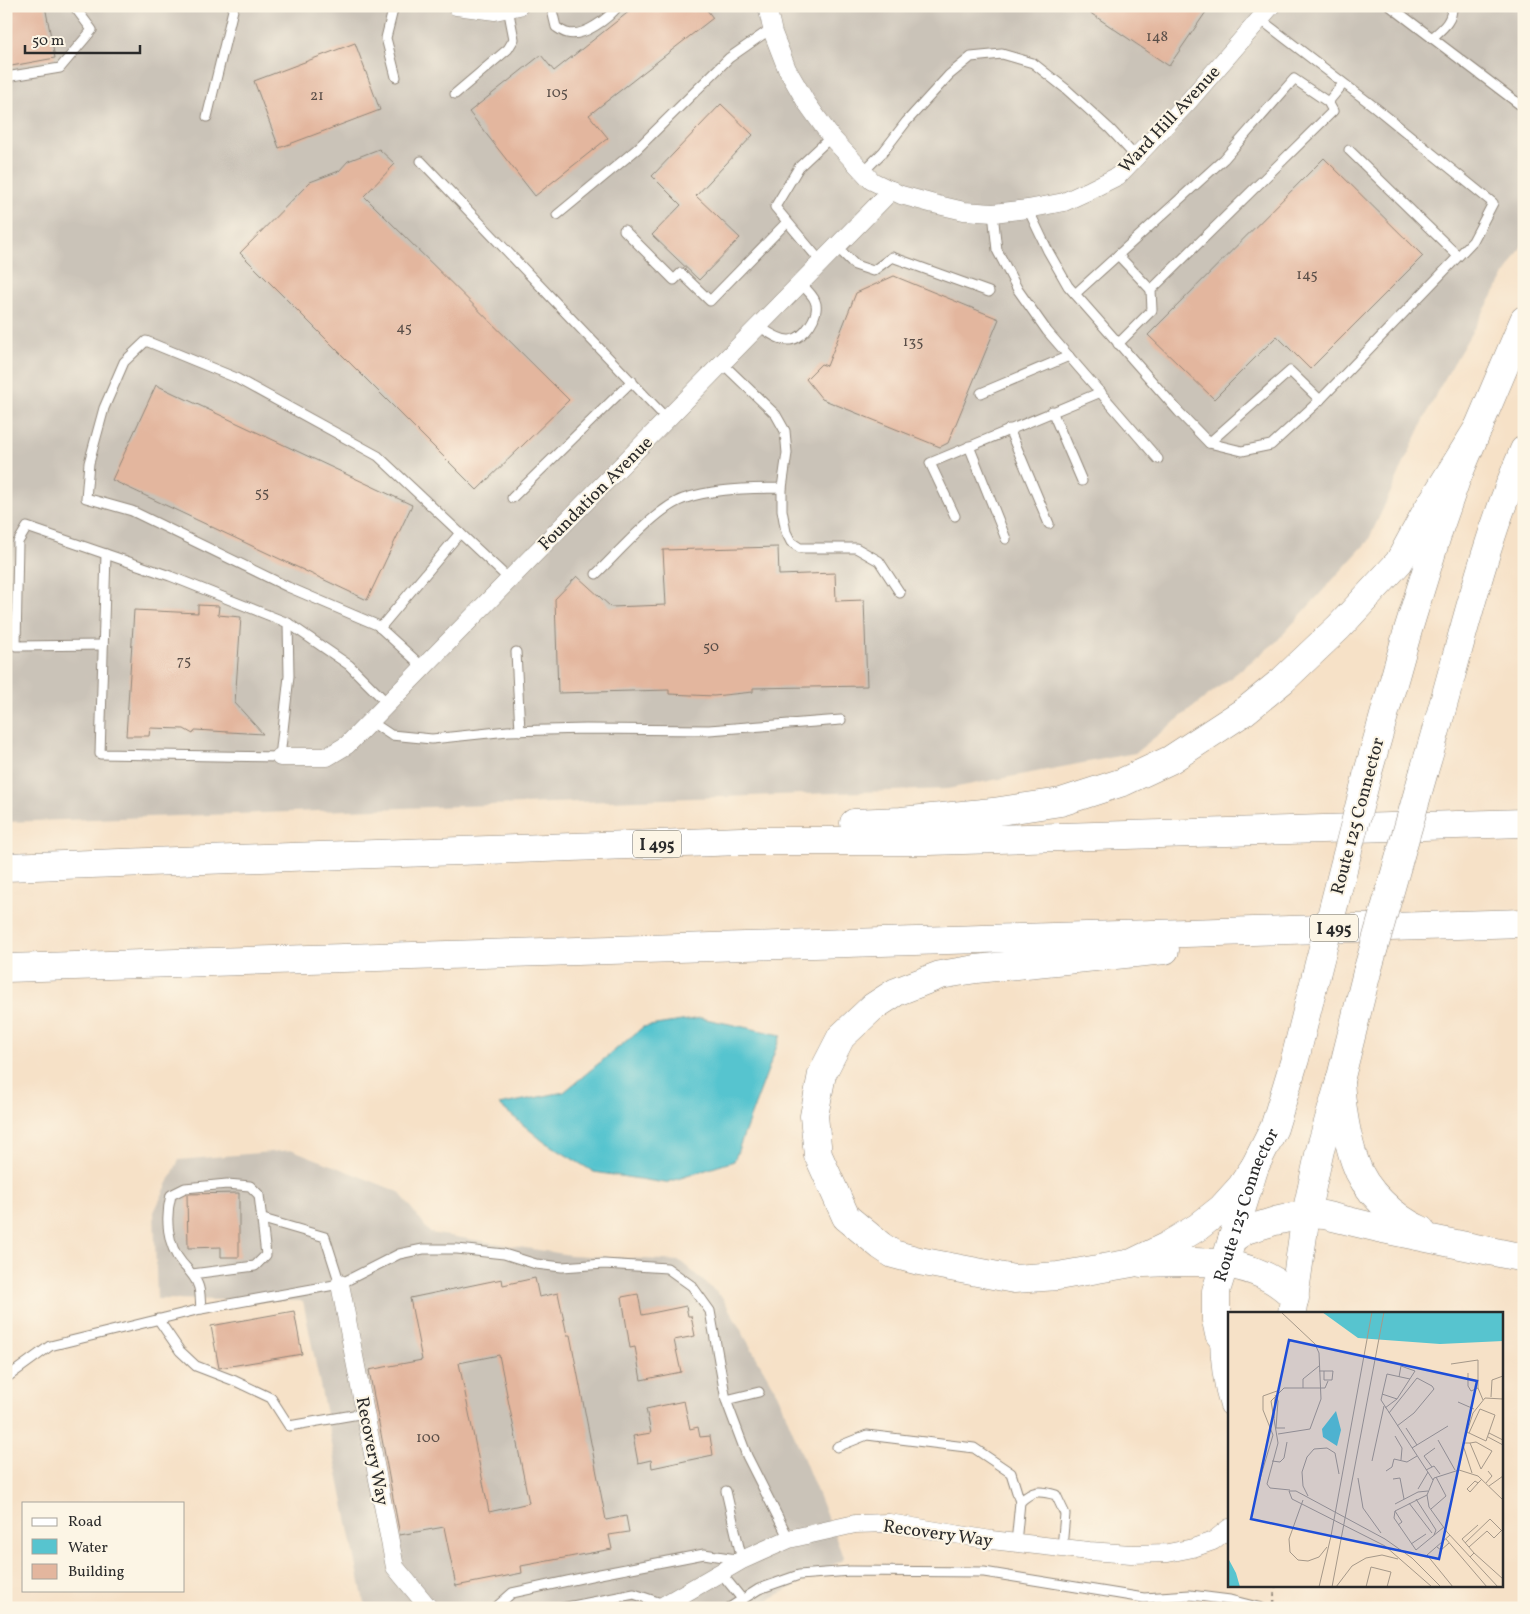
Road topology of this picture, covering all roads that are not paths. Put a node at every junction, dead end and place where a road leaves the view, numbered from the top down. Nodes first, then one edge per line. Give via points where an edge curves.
1 (74, 6) edge
2 (234, 6) edge
3 (394, 6) edge
4 (456, 6) edge
5 (551, 6) edge
6 (618, 6) edge
7 (767, 6) edge
8 (1390, 6) edge
9 (1452, 6) edge
10 (514, 7) edge
11 (1265, 13) edge
12 (772, 28) junction
13 (1432, 38) junction
14 (6, 77) edge
15 (396, 77) dead end
16 (1343, 84) junction
17 (455, 94) dead end
18 (1524, 99) edge
19 (1328, 102) junction
20 (207, 117) dead end
21 (831, 137) junction
22 (1349, 150) dead end
23 (1136, 157) junction
24 (421, 160) dead end
25 (863, 172) junction
26 (892, 190) junction
27 (1028, 209) junction
28 (993, 213) junction
29 (557, 216) dead end
30 (787, 222) junction
31 (624, 230) dead end
32 (836, 246) junction
33 (1118, 255) junction
34 (1458, 256) junction
35 (821, 262) junction
36 (800, 283) junction
37 (1151, 290) junction
38 (989, 292) dead end
39 (1075, 294) junction
40 (1524, 320) edge
41 (758, 326) junction
42 (1118, 344) junction
43 (1069, 356) junction
44 (722, 363) junction
45 (632, 381) junction
46 (1101, 392) junction
47 (981, 393) dead end
48 (1320, 400) junction
49 (1052, 411) junction
50 (667, 418) junction
51 (1480, 425) junction
52 (1009, 429) junction
53 (1209, 443) junction
54 (969, 446) junction
55 (1524, 450) edge
56 (1158, 459) dead end
57 (1082, 481) dead end
58 (782, 488) junction
59 (512, 498) dead end
60 (954, 516) dead end
61 (1049, 524) dead end
62 (460, 533) junction
63 (1006, 539) dead end
64 (106, 554) junction
65 (596, 574) dead end
66 (510, 579) junction
67 (900, 593) dead end
68 (288, 623) junction
69 (380, 628) junction
70 (103, 646) junction
71 (516, 652) dead end
72 (423, 667) junction
73 (387, 704) junction
74 (841, 720) dead end
75 (370, 721) junction
76 (520, 731) junction
77 (280, 758) junction
78 (1524, 823) edge
79 (741, 841) junction
80 (6, 867) edge
81 (1524, 923) edge
82 (1287, 930) junction
83 (6, 968) edge
84 (1340, 1082) junction
85 (1255, 1166) junction
86 (1306, 1214) junction
87 (263, 1219) junction
88 (1450, 1242) junction
89 (1228, 1252) junction
90 (1524, 1258) edge
91 (1132, 1263) junction
92 (192, 1274) junction
93 (340, 1284) junction
94 (1293, 1305) edge
95 (201, 1309) junction
96 (158, 1319) junction
97 (1224, 1340) edge
98 (6, 1378) edge
99 (759, 1392) dead end
100 (726, 1400) junction
101 (1228, 1402) edge
102 (365, 1413) junction
103 (837, 1447) dead end
104 (726, 1491) dead end
105 (1020, 1502) junction
106 (1228, 1529) edge
107 (788, 1539) junction
108 (1016, 1543) junction
109 (1062, 1548) junction
110 (742, 1560) junction
111 (721, 1573) junction
112 (742, 1599) junction
113 (661, 1606) edge
114 (428, 1608) edge
115 (495, 1608) edge
116 (562, 1608) edge
117 (729, 1608) edge
118 (1262, 1608) edge

1 - 14 lane via 92,30 60,68
2 - 20 lane
3 - 15 lane via 386,38
4 - 10 street via 495,11
5 - 6 lane via 556,27 567,33 582,32 598,24
7 - 12 street, Ward Hill Avenue
8 - 13 lane
9 - 13 lane via 1445,27
10 - 17 lane via 514,39 508,49
11 - 16 lane
11 - 23 street, Ward Hill Avenue
12 - 21 street, Ward Hill Avenue via 787,69
12 - 29 lane via 729,58 638,149
13 - 18 lane via 1519,104
16 - 19 lane
16 - 34 lane via 1493,203 1473,241
19 - 33 lane via 1294,79 1224,159
19 - 37 lane via 1333,111
21 - 25 street, Ward Hill Avenue
21 - 30 lane via 799,167 774,207
22 - 34 lane
23 - 25 lane via 1110,128 1033,63 1002,54 972,57 949,75
23 - 27 street, Ward Hill Avenue via 1118,176 1088,191 1064,202
24 - 45 lane
25 - 26 street, Ward Hill Avenue via 872,181
26 - 28 street, Ward Hill Avenue via 964,211
26 - 32 street, Foundation Avenue
27 - 28 street, Ward Hill Avenue
27 - 39 lane via 1048,251
28 - 43 lane via 997,250 1018,290
30 - 31 lane via 710,301 681,273 674,280
30 - 35 lane
32 - 35 street, Foundation Avenue
32 - 38 lane via 855,266 873,271 892,257
33 - 37 lane
33 - 39 lane
34 - 48 lane
35 - 36 street, Foundation Avenue
36 - 41 street, Foundation Avenue
36 - 41 lane via 816,301 814,316 805,330 790,340
37 - 42 lane via 1152,310
39 - 42 lane
40 - 51 highway, Route 125 Connector
41 - 44 street, Foundation Avenue
42 - 53 lane
43 - 46 lane
43 - 47 lane
44 - 50 street, Foundation Avenue
44 - 58 lane via 776,415 785,432 787,453
45 - 50 lane
45 - 59 lane
46 - 49 lane
46 - 56 lane
48 - 53 lane via 1271,445 1242,451
48 - 53 lane via 1290,371
49 - 52 lane
49 - 57 lane
50 - 66 street, Foundation Avenue
51 - 79 highway via 1398,562 1340,627 1245,712 1170,760 1123,782 1060,802 993,812 845,824
51 - 85 highway, Route 125 Connector, bridge via 1456,480 1408,630 1295,1059 1274,1128
52 - 54 lane
52 - 61 lane
54 - 60 lane via 930,463
54 - 63 lane
55 - 84 highway, bridge via 1478,578 1367,972
58 - 65 lane via 714,491 682,499 663,510
58 - 67 lane via 782,510 791,542 800,548 856,548 879,562
62 - 66 lane
62 - 69 lane
62 - 69 lane via 378,456 234,377 146,342 124,362 104,408 89,463 86,498 132,511
64 - 68 lane
64 - 70 lane
64 - 70 lane via 27,527 18,542 16,646
66 - 72 street, Foundation Avenue
68 - 73 lane via 349,665
68 - 77 lane via 289,676
69 - 72 lane
70 - 77 lane via 100,754
71 - 76 lane
72 - 73 street, Foundation Avenue
73 - 75 street, Foundation Avenue
74 - 76 lane via 709,730
75 - 76 lane via 391,735 432,739
75 - 77 street, Foundation Avenue via 347,745 327,757
78 - 79 highway, I 495 via 929,841
79 - 80 highway, I 495
81 - 82 highway, I 495
82 - 83 highway, I 495
82 - 91 highway via 1252,940 1215,945 940,975 896,992 874,1007 842,1037 822,1074 814,1116 818,1155 846,1217 893,1254 1014,1279 1058,1276
84 - 86 highway
84 - 88 highway via 1343,1118 1355,1164 1370,1189 1388,1209 1408,1224
85 - 89 highway, Route 125 Connector
85 - 91 highway via 1222,1208 1198,1227
86 - 88 highway
86 - 89 highway via 1246,1230
86 - 94 highway
87 - 92 lane via 266,1255 255,1266
87 - 92 lane via 259,1195 250,1186 227,1184 185,1188 171,1195 168,1231 172,1248
87 - 93 lane via 325,1237
88 - 90 highway
89 - 91 highway via 1193,1262
89 - 94 highway via 1241,1267 1278,1282
89 - 97 highway, Route 125 Connector via 1216,1291 1216,1320
92 - 95 lane via 199,1286
93 - 95 lane
93 - 100 lane via 399,1254 423,1249 494,1253 562,1267 604,1264 667,1268 692,1286 710,1311
93 - 102 street, Recovery Way
95 - 96 lane
96 - 98 lane via 50,1346
96 - 102 lane via 180,1351 196,1366 271,1398 289,1426
97 - 101 street via 1219,1346
99 - 100 lane
100 - 107 lane via 747,1456
102 - 114 street, Recovery Way via 395,1568
103 - 105 lane via 867,1435 974,1448 1011,1473
104 - 110 lane
105 - 108 lane
105 - 109 lane via 1030,1494 1042,1491 1056,1495 1065,1514
106 - 109 street, Recovery Way via 1214,1541 1168,1553 1132,1554
107 - 108 street, Recovery Way via 855,1524 889,1523
107 - 110 street, Recovery Way
108 - 109 street, Recovery Way
110 - 111 street, Recovery Way
110 - 115 lane via 704,1554 600,1574 512,1593
111 - 112 lane
111 - 113 street, Recovery Way
112 - 117 lane
112 - 118 lane via 798,1575 850,1571 984,1572 1144,1598 1190,1595
113 - 116 lane via 634,1594

